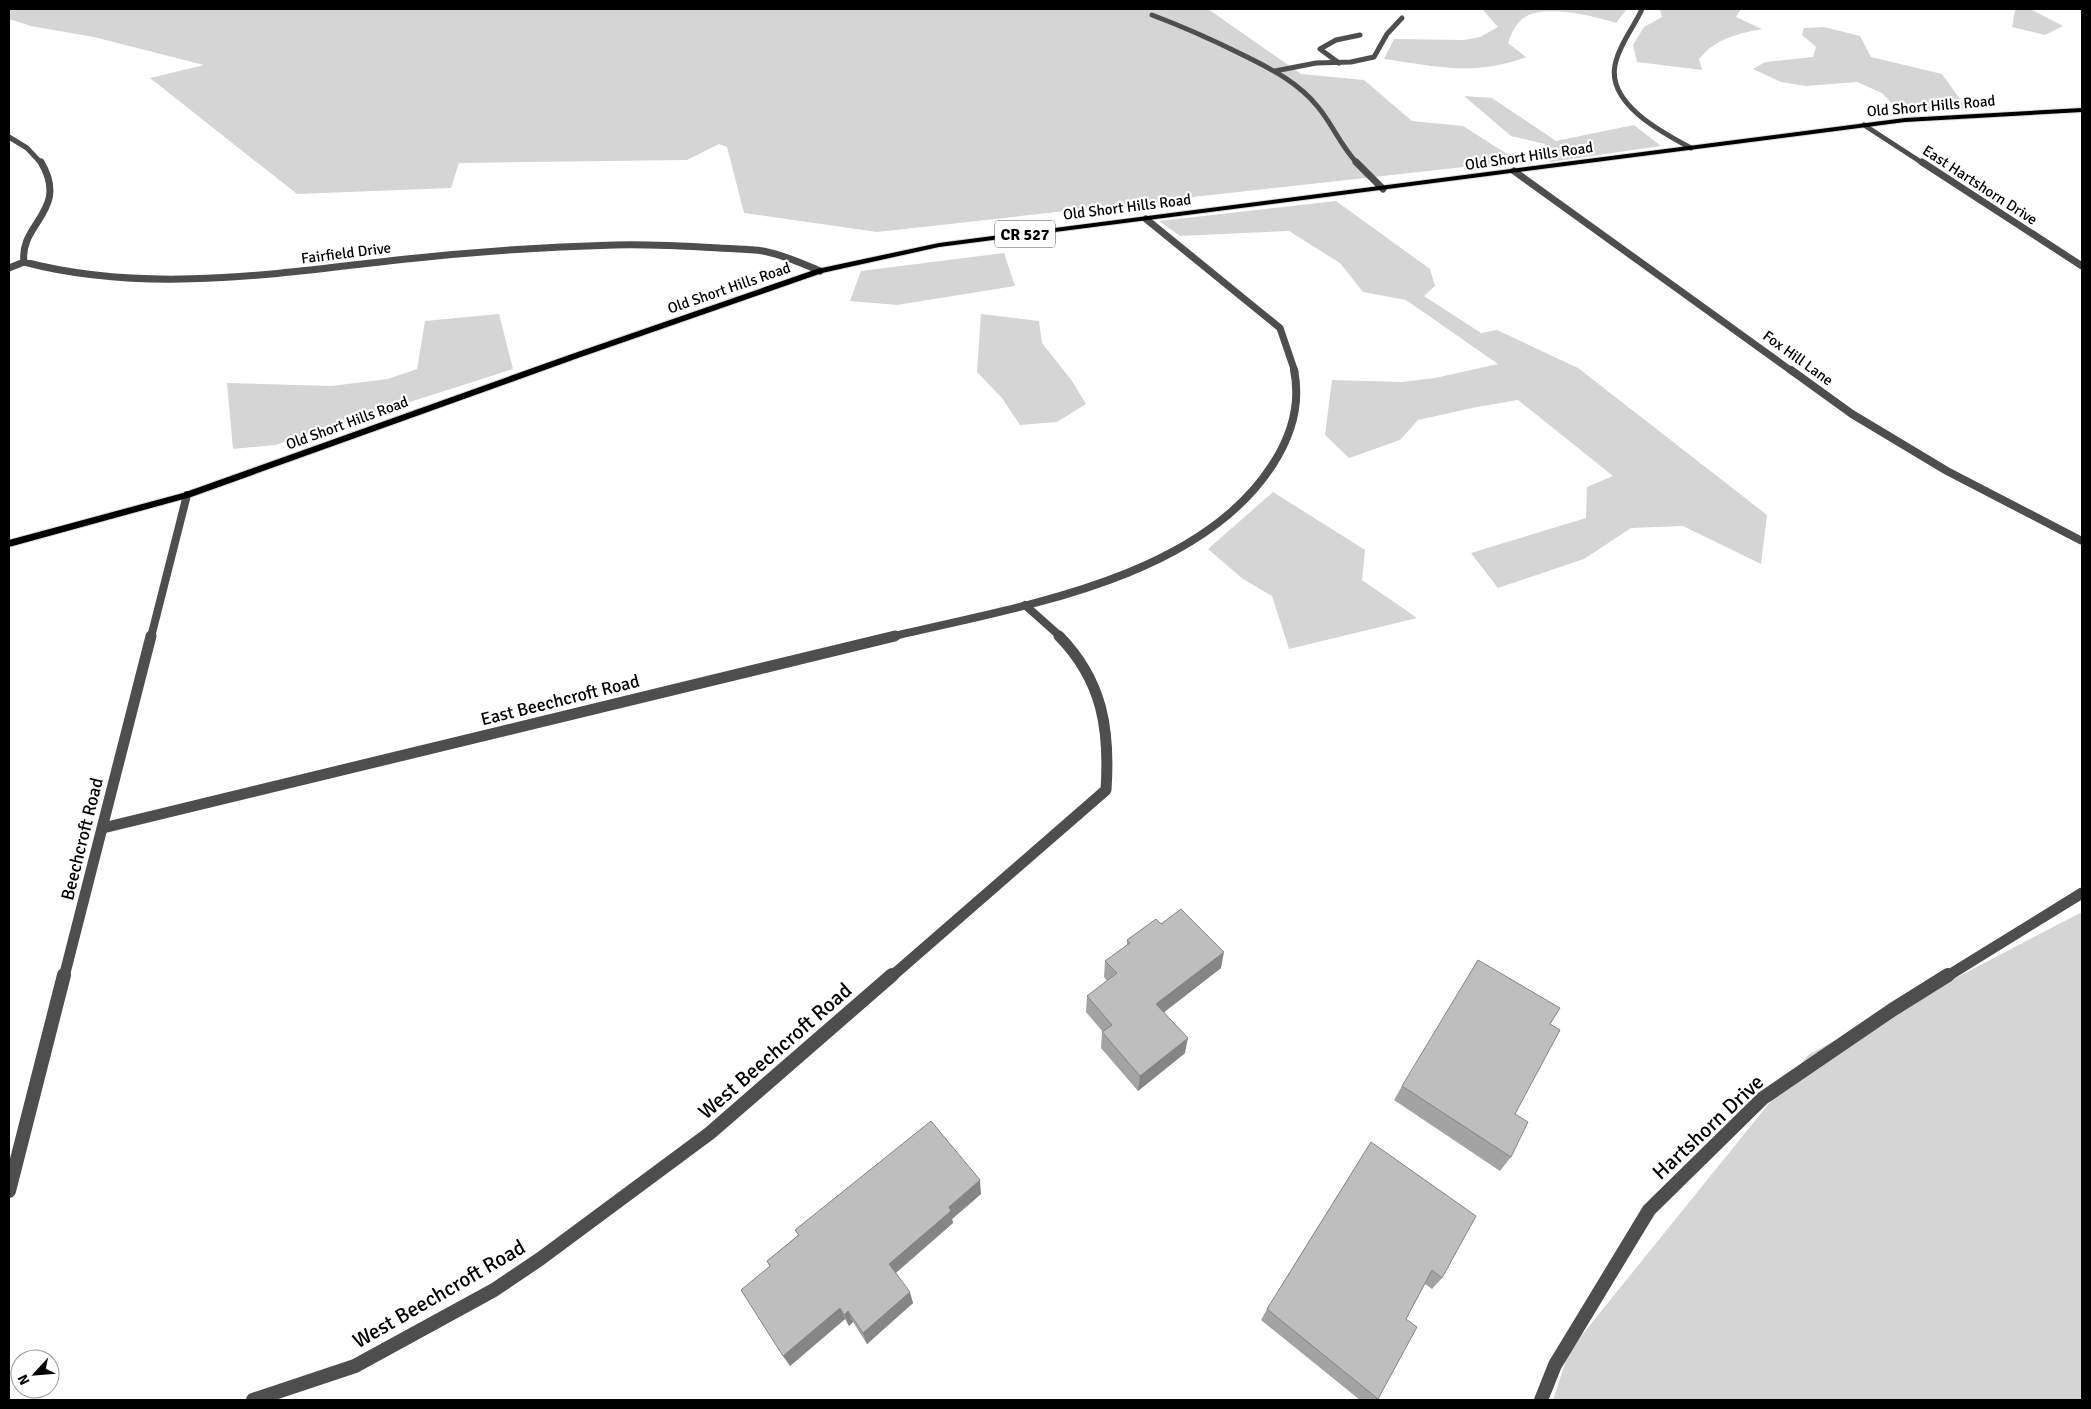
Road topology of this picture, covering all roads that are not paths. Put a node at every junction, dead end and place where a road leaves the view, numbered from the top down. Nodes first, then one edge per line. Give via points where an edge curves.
1 (1642, 9) edge
2 (1152, 15) dead end
3 (1402, 18) dead end
4 (1360, 35) dead end
5 (1339, 63) junction
6 (1275, 71) junction
7 (2082, 110) edge
8 (1864, 125) junction
9 (9, 137) edge
10 (1691, 148) junction
11 (1514, 171) junction
12 (1383, 188) junction
13 (1146, 219) junction
14 (24, 262) junction
15 (2082, 266) edge
16 (9, 268) edge
17 (820, 271) junction
18 (188, 495) junction
19 (2082, 541) edge
20 (9, 544) edge
21 (1025, 605) junction
22 (103, 828) junction
23 (2082, 893) edge
24 (9, 1190) edge
25 (253, 1400) edge
26 (1540, 1400) edge

1 - 10 street via 1617,60 1616,86 1642,117
2 - 6 street via 1196,31
3 - 5 street via 1387,34 1374,57
4 - 5 street via 1336,40 1320,49
5 - 6 street
6 - 12 street via 1300,88 1319,108 1346,152
7 - 8 main road, Old Short Hills Road / CR 527 via 1954,116
8 - 10 main road, Old Short Hills Road / CR 527
8 - 15 street, East Hartshorn Drive
9 - 14 street via 36,156 51,181 47,208 25,245
10 - 11 main road, Old Short Hills Road / CR 527
11 - 12 main road, Old Short Hills Road / CR 527
11 - 19 street, Fox Hill Lane via 1852,414 1946,472
12 - 13 main road, Old Short Hills Road / CR 527
13 - 17 main road, Old Short Hills Road / CR 527 via 939,245
13 - 21 street, East Beechcroft Road via 1280,328 1295,369 1297,391 1288,437 1270,468 1238,506 1180,548 1104,582
14 - 16 street
14 - 17 street, Fairfield Drive via 86,274 198,279 546,247 648,244 762,251
17 - 18 main road, Old Short Hills Road / CR 527
18 - 20 main road, Old Short Hills Road / CR 527
18 - 22 street, Beechcroft Road
21 - 22 street, East Beechcroft Road
21 - 25 street, West Beechcroft Road via 1064,639 1089,676 1105,718 1109,741 1106,790 710,1133 540,1259 494,1290 354,1366
22 - 24 street, Beechcroft Road
23 - 26 street, Hartshorn Drive via 1892,1010 1763,1098 1649,1210 1555,1365

